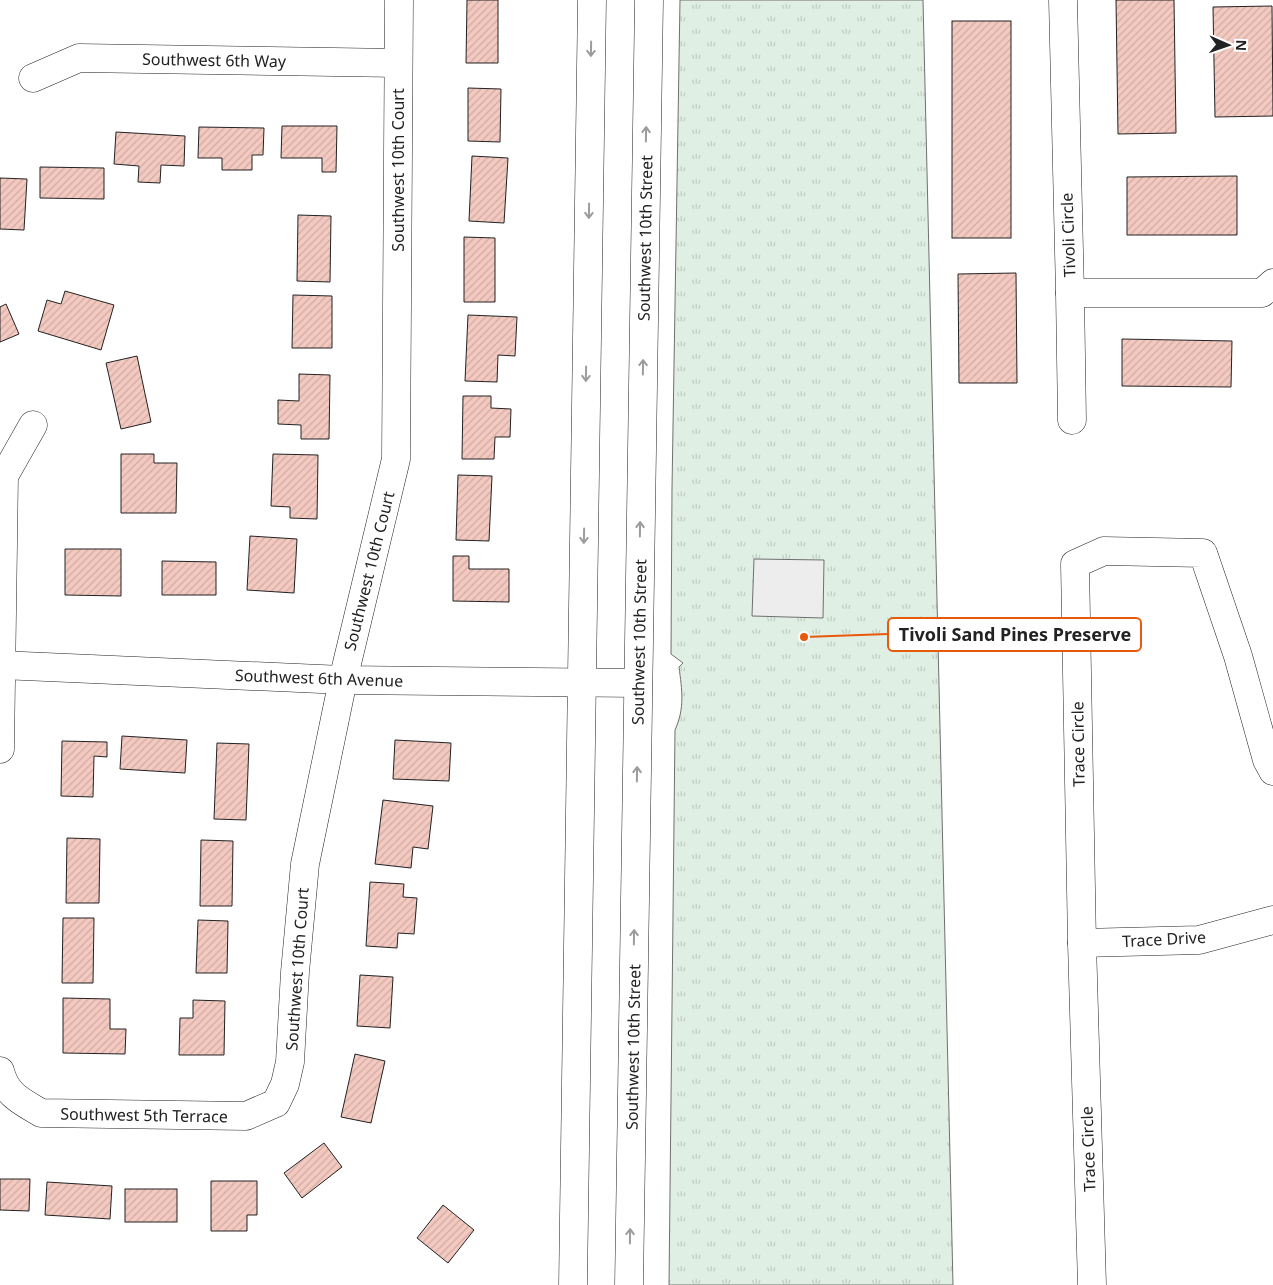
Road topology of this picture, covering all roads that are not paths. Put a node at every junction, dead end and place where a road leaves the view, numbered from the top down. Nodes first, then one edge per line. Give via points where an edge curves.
1 (399, 0) edge
2 (592, 0) edge
3 (649, 0) edge
4 (1063, 0) edge
5 (398, 63) junction
6 (33, 78) dead end
7 (1273, 283) edge
8 (1070, 292) junction
9 (1072, 420) dead end
10 (33, 424) dead end
11 (0, 665) edge
12 (343, 680) junction
13 (582, 682) junction
14 (638, 683) junction
15 (0, 749) edge
16 (1273, 771) edge
17 (1273, 920) edge
18 (1082, 943) junction
19 (0, 1071) edge
20 (246, 1116) joint
21 (572, 1285) edge
22 (629, 1285) edge
23 (1092, 1285) edge

1 - 5 street, Southwest 10th Court
2 -> 13 street
14 -> 3 street, Southwest 10th Street
4 - 8 street, Tivoli Circle
5 - 6 street, Southwest 6th Way via 79,58
5 - 12 street, Southwest 10th Court via 396,459
7 - 8 street, Tivoli Circle via 1262,293
8 - 9 street
10 - 11 street via 4,476
11 - 12 street, Southwest 6th Avenue
11 - 15 street
12 - 13 street, Southwest 6th Avenue
12 - 20 street, Southwest 10th Court via 305,864 290,1062 276,1103
13 - 14 street, Southwest 6th Avenue
13 - 21 street
22 -> 14 street, Southwest 10th Street
16 - 18 street, Trace Circle via 1203,553 1104,551 1075,564
17 - 18 street, Trace Drive via 1200,940
18 - 23 street, Trace Circle
19 - 20 street, Southwest 5th Terrace via 3,1082 16,1098 41,1113

